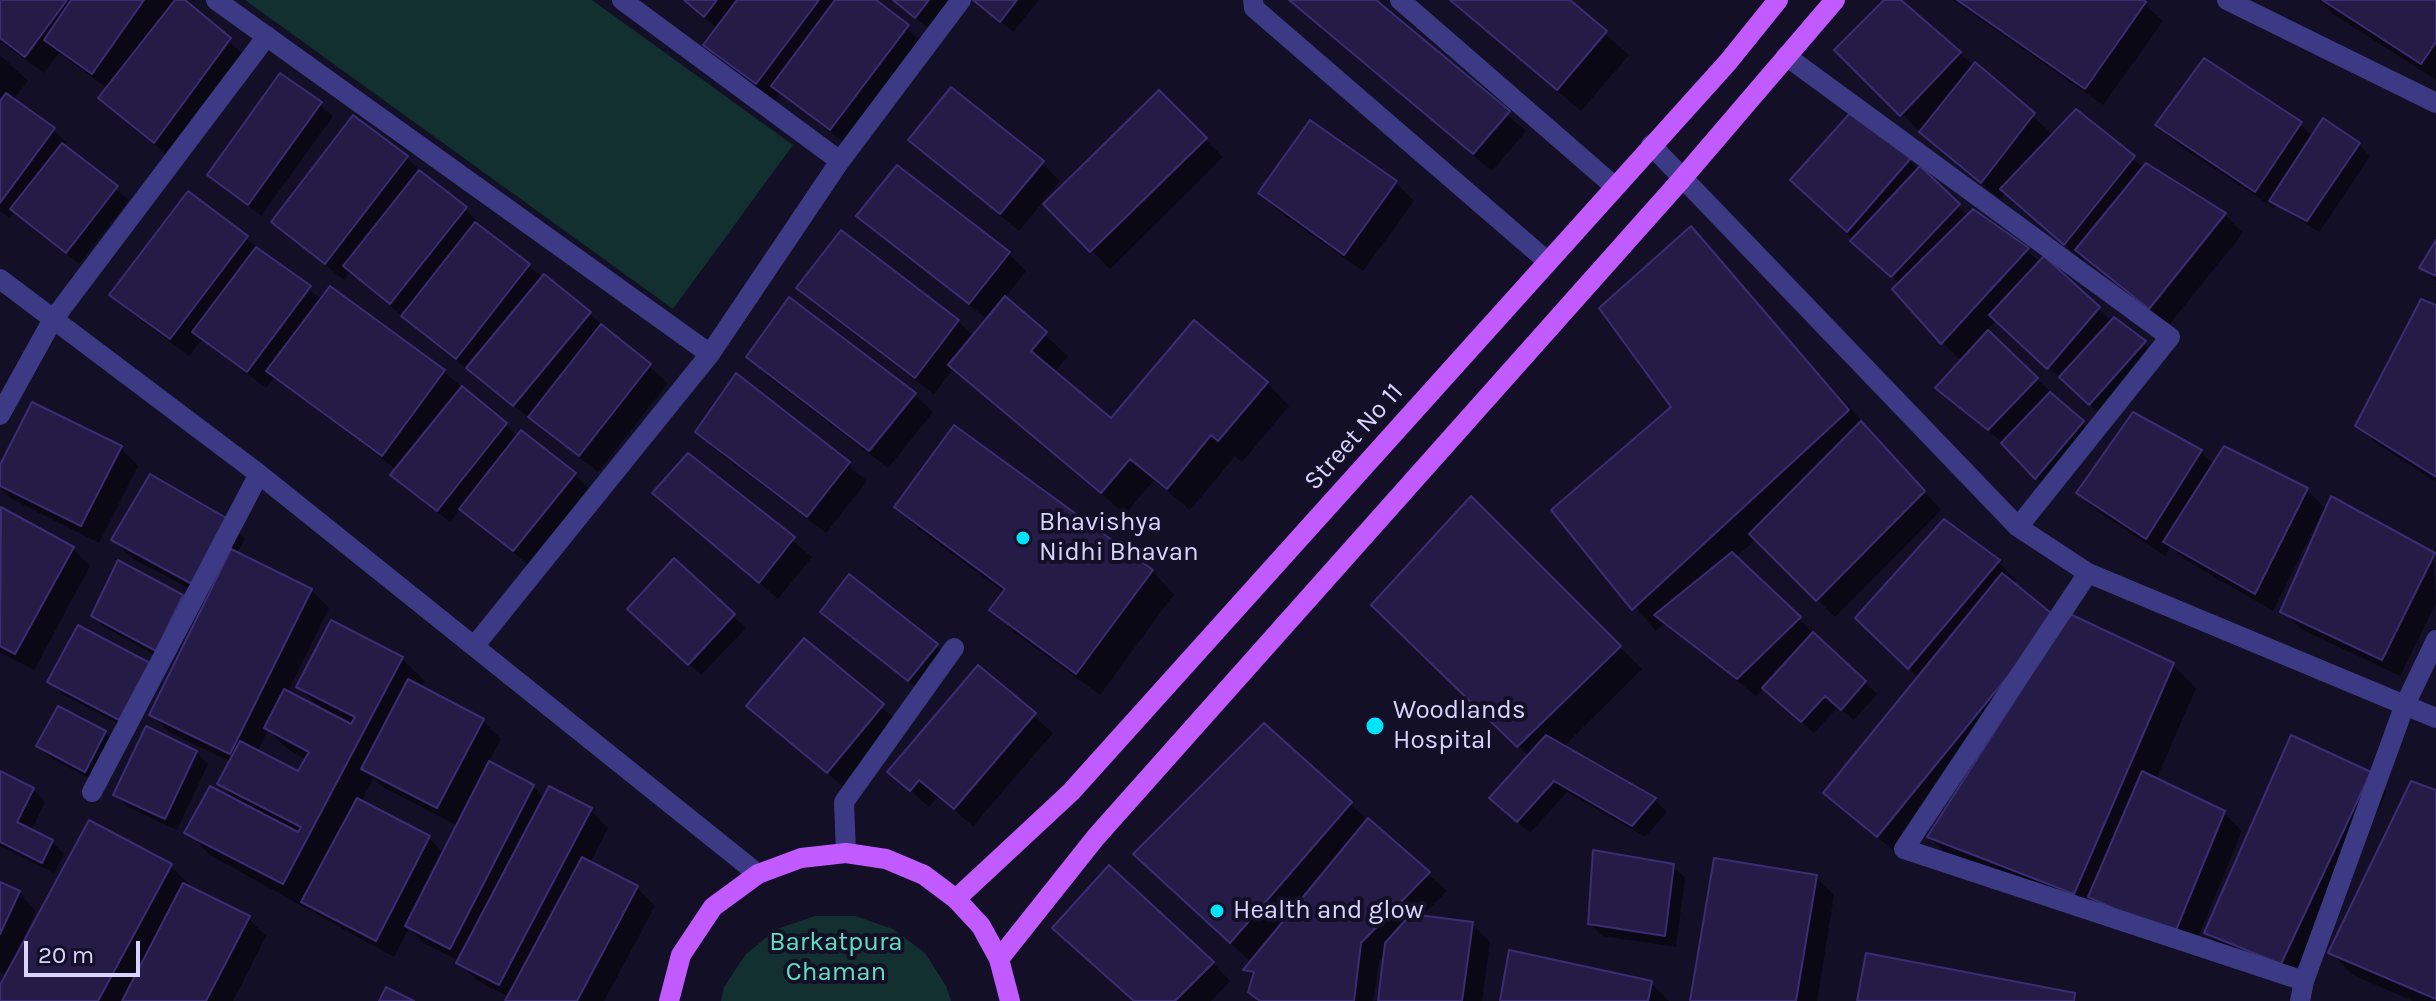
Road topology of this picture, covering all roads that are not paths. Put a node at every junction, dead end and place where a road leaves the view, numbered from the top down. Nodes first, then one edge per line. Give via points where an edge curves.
1 (216, 0) edge
2 (622, 0) edge
3 (961, 0) edge
4 (1253, 0) edge
5 (1400, 0) edge
6 (1778, 0) edge
7 (1835, 0) edge
8 (2227, 0) edge
9 (267, 36) junction
10 (1786, 56) junction
11 (2436, 103) edge
12 (1651, 145) junction
13 (840, 161) junction
14 (1681, 180) junction
15 (1614, 186) junction
16 (1547, 261) junction
17 (0, 279) edge
18 (52, 321) junction
19 (710, 354) junction
20 (0, 415) edge
21 (259, 474) junction
22 (2018, 527) junction
23 (2088, 573) junction
24 (2436, 640) edge
25 (476, 644) junction
26 (954, 648) dead end
27 (2404, 707) junction
28 (2436, 718) edge
29 (92, 792) dead end
30 (846, 853) junction
31 (758, 874) junction
32 (956, 899) junction
33 (999, 959) junction
34 (2302, 991) edge
35 (669, 1001) edge
36 (1010, 1001) edge

1 - 9 street
2 - 13 street
3 - 13 street
4 - 16 street via 1254,8
5 - 15 street
6 - 12 main road, Street No 11
7 - 10 main road
8 - 11 street
9 - 18 street
9 - 19 street
10 - 14 main road
10 - 22 street via 2170,337
12 - 14 street
12 - 15 main road, Street No 11
13 - 19 street
14 - 22 street
14 - 33 main road via 1096,837
15 - 16 main road, Street No 11
16 - 32 main road, Street No 11 via 1071,792
17 - 18 street
18 - 20 street
18 - 21 street
19 - 25 street
21 - 25 street
21 - 29 street
22 - 23 street
23 - 27 street
23 - 34 street via 1904,849
24 - 27 street
25 - 31 street
26 - 30 street via 844,802
27 - 28 street
27 - 34 street
30 - 31 main road via 801,858
30 - 32 main road via 886,859
31 - 35 main road via 713,907 681,955
32 - 33 main road via 981,926
33 - 36 main road

